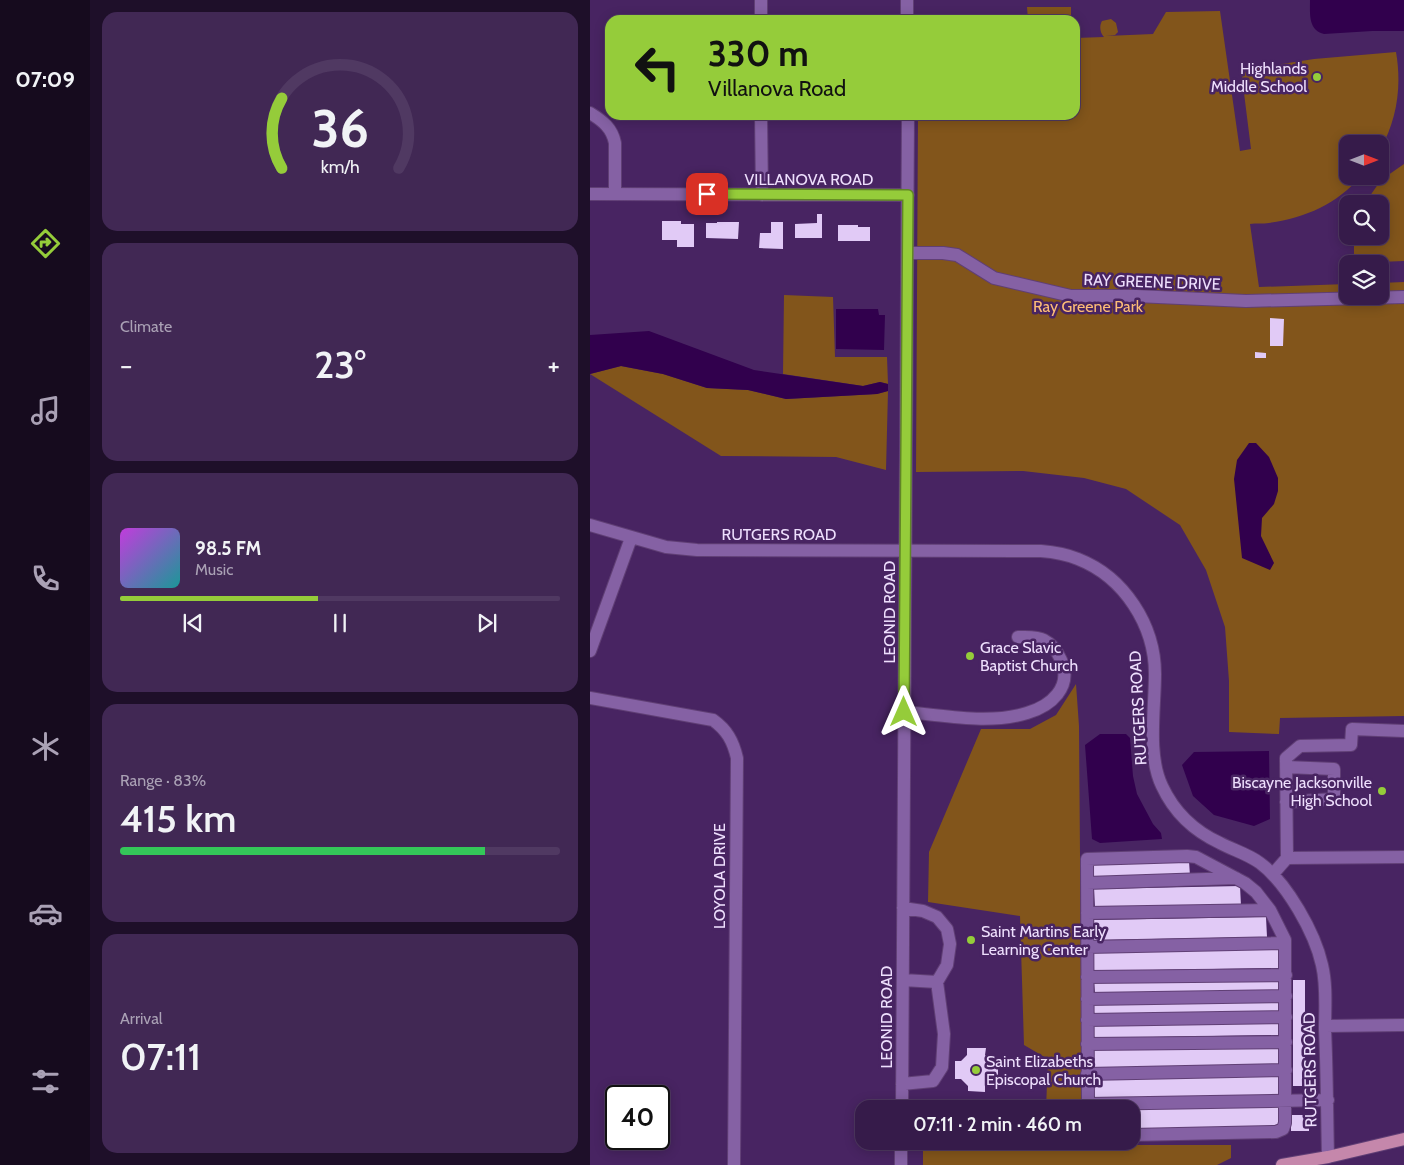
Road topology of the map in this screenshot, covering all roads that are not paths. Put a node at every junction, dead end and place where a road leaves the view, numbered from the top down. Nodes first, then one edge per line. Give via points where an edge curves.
1 (761, 0) edge
2 (908, 0) edge
3 (761, 15) edge
4 (908, 15) edge
5 (590, 113) edge
6 (761, 120) edge
7 (908, 120) edge
8 (590, 194) edge
9 (615, 194) junction
10 (762, 195) junction
11 (908, 195) junction
12 (908, 253) junction
13 (1404, 297) edge
14 (590, 525) edge
15 (631, 538) junction
16 (905, 550) junction
17 (1018, 637) dead end
18 (590, 651) edge
19 (590, 698) edge
20 (904, 712) junction
21 (1404, 731) edge
22 (1286, 767) junction
23 (1286, 802) junction
24 (1404, 857) edge
25 (1287, 858) junction
26 (1272, 874) junction
27 (1236, 878) junction
28 (1087, 883) junction
29 (903, 908) junction
30 (1270, 910) junction
31 (1087, 913) junction
32 (1286, 943) junction
33 (1087, 947) junction
34 (1286, 974) junction
35 (1087, 976) junction
36 (903, 980) junction
37 (937, 982) junction
38 (1286, 996) junction
39 (1087, 999) junction
40 (1286, 1017) junction
41 (1088, 1020) junction
42 (1404, 1024) edge
43 (1325, 1026) junction
44 (1286, 1042) junction
45 (1088, 1044) junction
46 (1286, 1070) junction
47 (1088, 1074) junction
48 (902, 1084) junction
49 (902, 1100) edge
50 (1088, 1100) edge
51 (1328, 1100) junction
52 (1285, 1101) junction
53 (1140, 1105) edge
54 (1140, 1134) edge
55 (1404, 1139) edge
56 (902, 1150) edge
57 (1328, 1157) junction
58 (734, 1165) edge
59 (901, 1165) edge
60 (1282, 1165) edge
61 (1311, 1165) edge

1 - 3 street
2 - 4 street
5 - 9 street via 609,127 614,135
6 - 10 street
7 - 11 street, LEONID ROAD
8 - 9 street, VILLANOVA ROAD
9 - 10 street, VILLANOVA ROAD
10 - 11 street, VILLANOVA ROAD
11 - 12 street, LEONID ROAD
12 - 13 street, RAY GREENE DRIVE via 957,255 994,278 1071,296 1246,301
12 - 16 street, LEONID ROAD
14 - 15 street, RUTGERS ROAD
15 - 16 street, RUTGERS ROAD via 666,547 697,550
15 - 18 street
16 - 20 street, LEONID ROAD
16 - 26 street, RUTGERS ROAD via 1041,551 1078,558 1111,578 1136,608 1151,642 1155,673 1156,768 1169,800 1180,815 1206,837 1250,856
17 - 20 street via 1045,640 1057,651 1065,669 1064,684 1058,695 1045,706 1010,717
19 - 58 street, LOYOLA DRIVE via 713,720 730,736 734,747
20 - 29 street, LEONID ROAD
21 - 22 street via 1352,728 1351,745 1300,746 1286,758
22 - 23 street
22 - 23 street via 1334,769 1334,799
23 - 25 street
24 - 25 street
25 - 26 street
26 - 43 street, RUTGERS ROAD via 1313,935 1319,952 1325,983
27 - 28 street
27 - 28 street via 1190,856 1087,859
27 - 30 street via 1256,892
28 - 31 street
29 - 36 street, LEONID ROAD
29 - 37 street via 937,917 947,929 950,944 947,965
30 - 31 street
30 - 32 street
31 - 33 street
32 - 33 street
32 - 34 street
33 - 35 street
34 - 35 street
34 - 38 street
35 - 39 street
36 - 37 street
36 - 48 street, LEONID ROAD
37 - 48 street via 944,1034 942,1066 933,1081
38 - 39 street
38 - 40 street
39 - 41 street
40 - 41 street
40 - 44 street
41 - 45 street
42 - 43 street
43 - 51 street, RUTGERS ROAD
44 - 45 street
44 - 46 street
45 - 47 street
46 - 47 street
46 - 52 street
47 - 50 street
48 - 49 street, LEONID ROAD
51 - 52 street
51 - 57 street, RUTGERS ROAD
52 - 53 street
52 - 54 street via 1285,1126 1279,1132
55 - 57 main road
56 - 59 street
57 - 60 main road
57 - 61 main road

